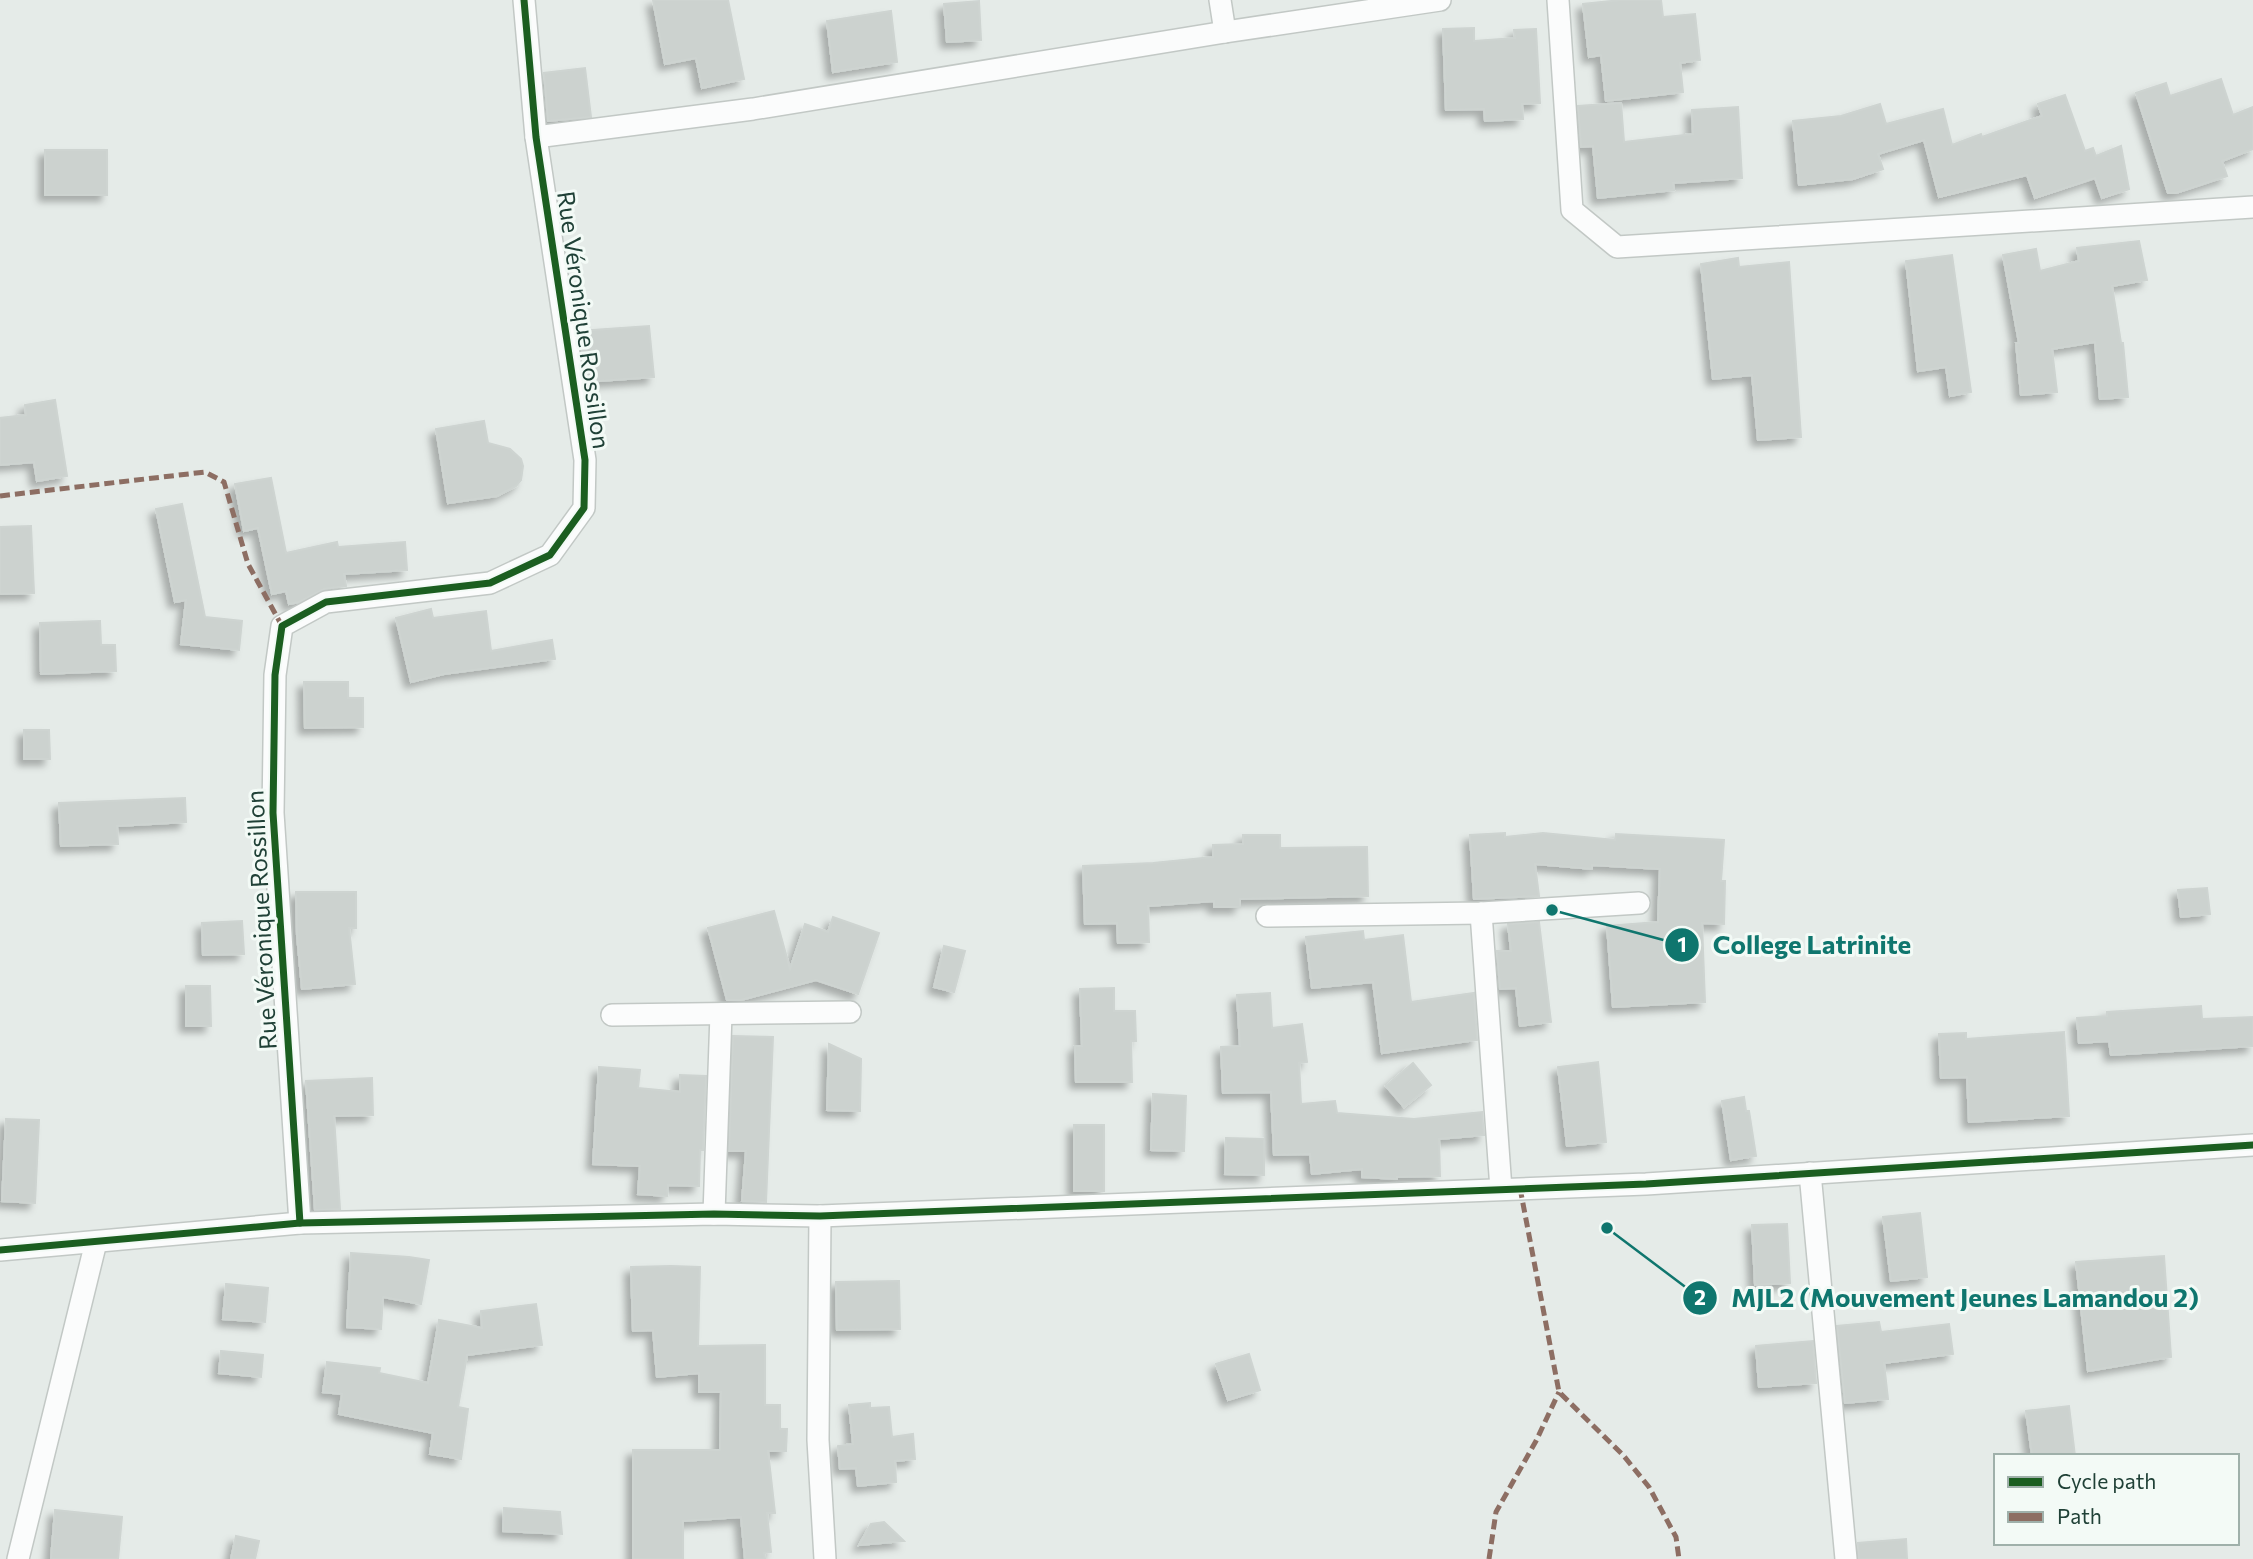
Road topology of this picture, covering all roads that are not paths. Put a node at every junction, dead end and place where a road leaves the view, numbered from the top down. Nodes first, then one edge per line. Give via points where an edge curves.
1 (524, 0) edge
2 (1220, 0) edge
3 (1437, 0) edge
4 (1558, 0) edge
5 (1225, 32) junction
6 (536, 137) junction
7 (2253, 207) edge
8 (1639, 904) dead end
9 (1481, 913) junction
10 (1267, 916) dead end
11 (850, 1012) dead end
12 (721, 1014) junction
13 (612, 1015) dead end
14 (2253, 1145) edge
15 (1810, 1173) junction
16 (1501, 1189) junction
17 (714, 1214) junction
18 (820, 1216) junction
19 (300, 1223) junction
20 (96, 1242) junction
21 (0, 1248) edge
22 (18, 1559) edge
23 (825, 1559) edge
24 (1846, 1559) edge

1 - 6 street, Rue Véronique Rossillon
2 - 5 street
3 - 5 street
4 - 7 street via 1572,210 1617,247
5 - 6 street via 753,108
6 - 19 street, Rue Véronique Rossillon via 585,460 584,508 550,555 490,583 326,602 282,626 275,675 273,813
8 - 9 street
9 - 10 street
9 - 16 street
11 - 12 street
12 - 13 street
12 - 17 street
14 - 15 street
15 - 16 street
15 - 24 street
16 - 18 street
17 - 18 street
17 - 19 street
18 - 23 street via 818,1440
19 - 20 street
20 - 21 street
20 - 22 street

